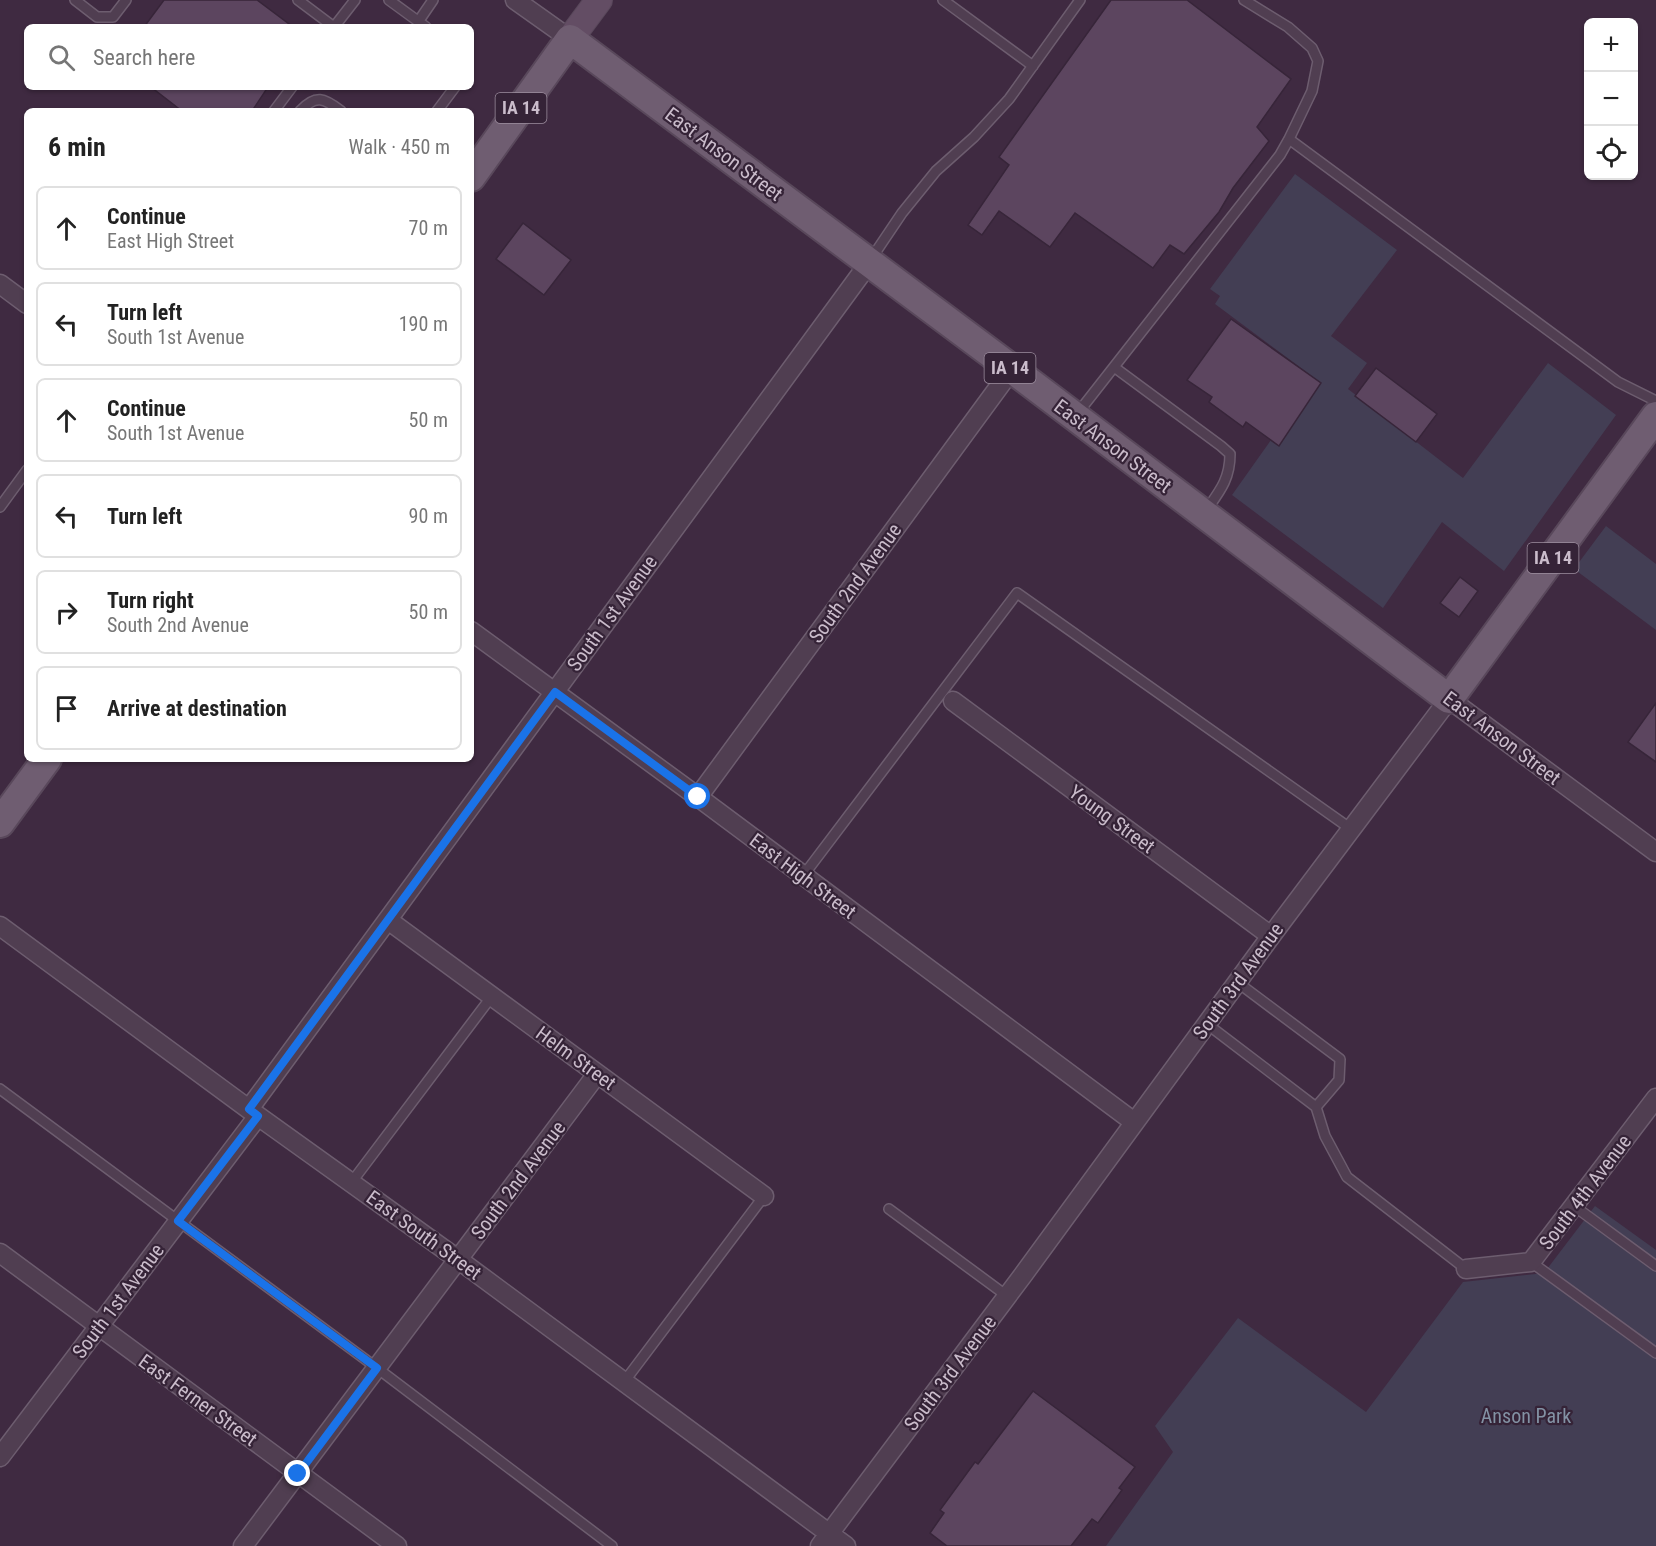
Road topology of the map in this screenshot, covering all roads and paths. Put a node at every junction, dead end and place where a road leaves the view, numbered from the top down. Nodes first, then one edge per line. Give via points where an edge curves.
1 (75, 0) edge
2 (126, 0) edge
3 (298, 0) edge
4 (355, 0) edge
5 (389, 0) edge
6 (433, 0) edge
7 (515, 0) edge
8 (599, 0) edge
9 (943, 0) edge
10 (1080, 0) edge
11 (1244, 0) edge
12 (330, 24) edge
13 (336, 24) edge
14 (422, 24) edge
15 (570, 39) junction
16 (1033, 66) junction
17 (289, 90) edge
18 (453, 90) edge
19 (276, 108) edge
20 (303, 108) edge
21 (337, 108) edge
22 (439, 108) edge
23 (1289, 139) junction
24 (479, 161) edge
25 (869, 263) junction
26 (0, 284) edge
27 (24, 302) edge
28 (1113, 367) junction
29 (1011, 369) junction
30 (1656, 401) edge
31 (1656, 416) edge
32 (1075, 417) junction
33 (24, 474) edge
34 (0, 507) edge
35 (1204, 514) junction
36 (474, 633) edge
37 (555, 692) junction
38 (1449, 699) junction
39 (953, 701) dead end
40 (45, 762) edge
41 (698, 797) junction
42 (0, 823) edge
43 (1351, 829) junction
44 (1656, 852) edge
45 (803, 876) junction
46 (388, 920) junction
47 (0, 926) edge
48 (1271, 936) junction
49 (1237, 982) junction
50 (492, 996) junction
51 (1206, 1024) junction
52 (597, 1074) junction
53 (0, 1089) edge
54 (1656, 1098) edge
55 (1316, 1107) junction
56 (253, 1112) junction
57 (1134, 1122) junction
58 (351, 1183) junction
59 (764, 1196) joint
60 (1574, 1206) junction
61 (889, 1209) dead end
62 (178, 1221) junction
63 (0, 1253) edge
64 (459, 1260) junction
65 (1531, 1263) junction
66 (1656, 1266) edge
67 (1466, 1269) joint
68 (1007, 1296) junction
69 (98, 1326) junction
70 (1656, 1353) edge
71 (377, 1368) junction
72 (624, 1382) junction
73 (0, 1457) edge
74 (298, 1474) junction
75 (825, 1540) edge
76 (243, 1546) edge
77 (397, 1546) edge
78 (612, 1546) edge
79 (846, 1546) edge

1 - 2 lane via 97,17 113,16
3 - 12 lane
4 - 13 lane
5 - 14 lane
6 - 14 lane
7 - 15 street
8 - 15 main road
9 - 16 lane
10 - 16 lane
11 - 23 lane via 1288,27 1312,48 1318,61 1312,90
15 - 24 main road, IA 14
15 - 25 main road, East Anson Street / IA 14
16 - 25 lane via 974,137 936,171
17 - 19 lane
18 - 22 lane
20 - 21 lane via 315,99 327,100
23 - 28 lane
23 - 30 lane via 1618,382
25 - 29 main road, East Anson Street / IA 14
25 - 37 street, South 1st Avenue
26 - 27 street
28 - 32 lane
28 - 35 lane via 1230,454 1223,487
29 - 32 main road, East Anson Street / IA 14
29 - 41 street, South 2nd Avenue
31 - 38 main road, South 3rd Avenue / IA 14
32 - 35 main road, East Anson Street / IA 14
33 - 34 lane
35 - 38 main road, East Anson Street / IA 14
36 - 37 street, East High Street
37 - 41 street, East High Street
37 - 46 street, South 1st Avenue
38 - 43 street, South 3rd Avenue
38 - 44 street, East Anson Street
39 - 48 street, Young Street
40 - 42 main road
41 - 45 street, East High Street
43 - 45 lane via 1017,593
43 - 48 street, South 3rd Avenue
45 - 57 street, East High Street
46 - 50 street, Helm Street
46 - 56 street, South 1st Avenue
47 - 56 street, East South Street
48 - 49 street, South 3rd Avenue
49 - 51 street, South 3rd Avenue
49 - 55 lane via 1340,1059 1339,1080
50 - 52 street, Helm Street
50 - 58 lane
51 - 55 lane
51 - 57 street, South 3rd Avenue
52 - 59 street, Helm Street
52 - 64 street, South 2nd Avenue
53 - 62 lane
54 - 60 street, South 4th Avenue
55 - 67 lane via 1325,1136 1347,1178
56 - 58 street, East South Street
56 - 62 street, South 1st Avenue
57 - 68 street, South 3rd Avenue
58 - 64 street, East South Street
59 - 72 lane
60 - 65 street, South 4th Avenue
60 - 66 lane
61 - 68 lane
62 - 69 street, South 1st Avenue
62 - 71 lane
63 - 69 street, East Ferner Street
64 - 71 street, South 2nd Avenue
64 - 72 street, East South Street
65 - 67 street, South 4th Avenue
65 - 70 lane
68 - 75 street, South 3rd Avenue
69 - 73 street, South 1st Avenue
69 - 74 street, East Ferner Street
71 - 74 street, South 2nd Avenue
71 - 78 lane
72 - 75 street, East South Street
74 - 76 street, South 2nd Avenue
74 - 77 street, East Ferner Street
75 - 79 street, East South Street

